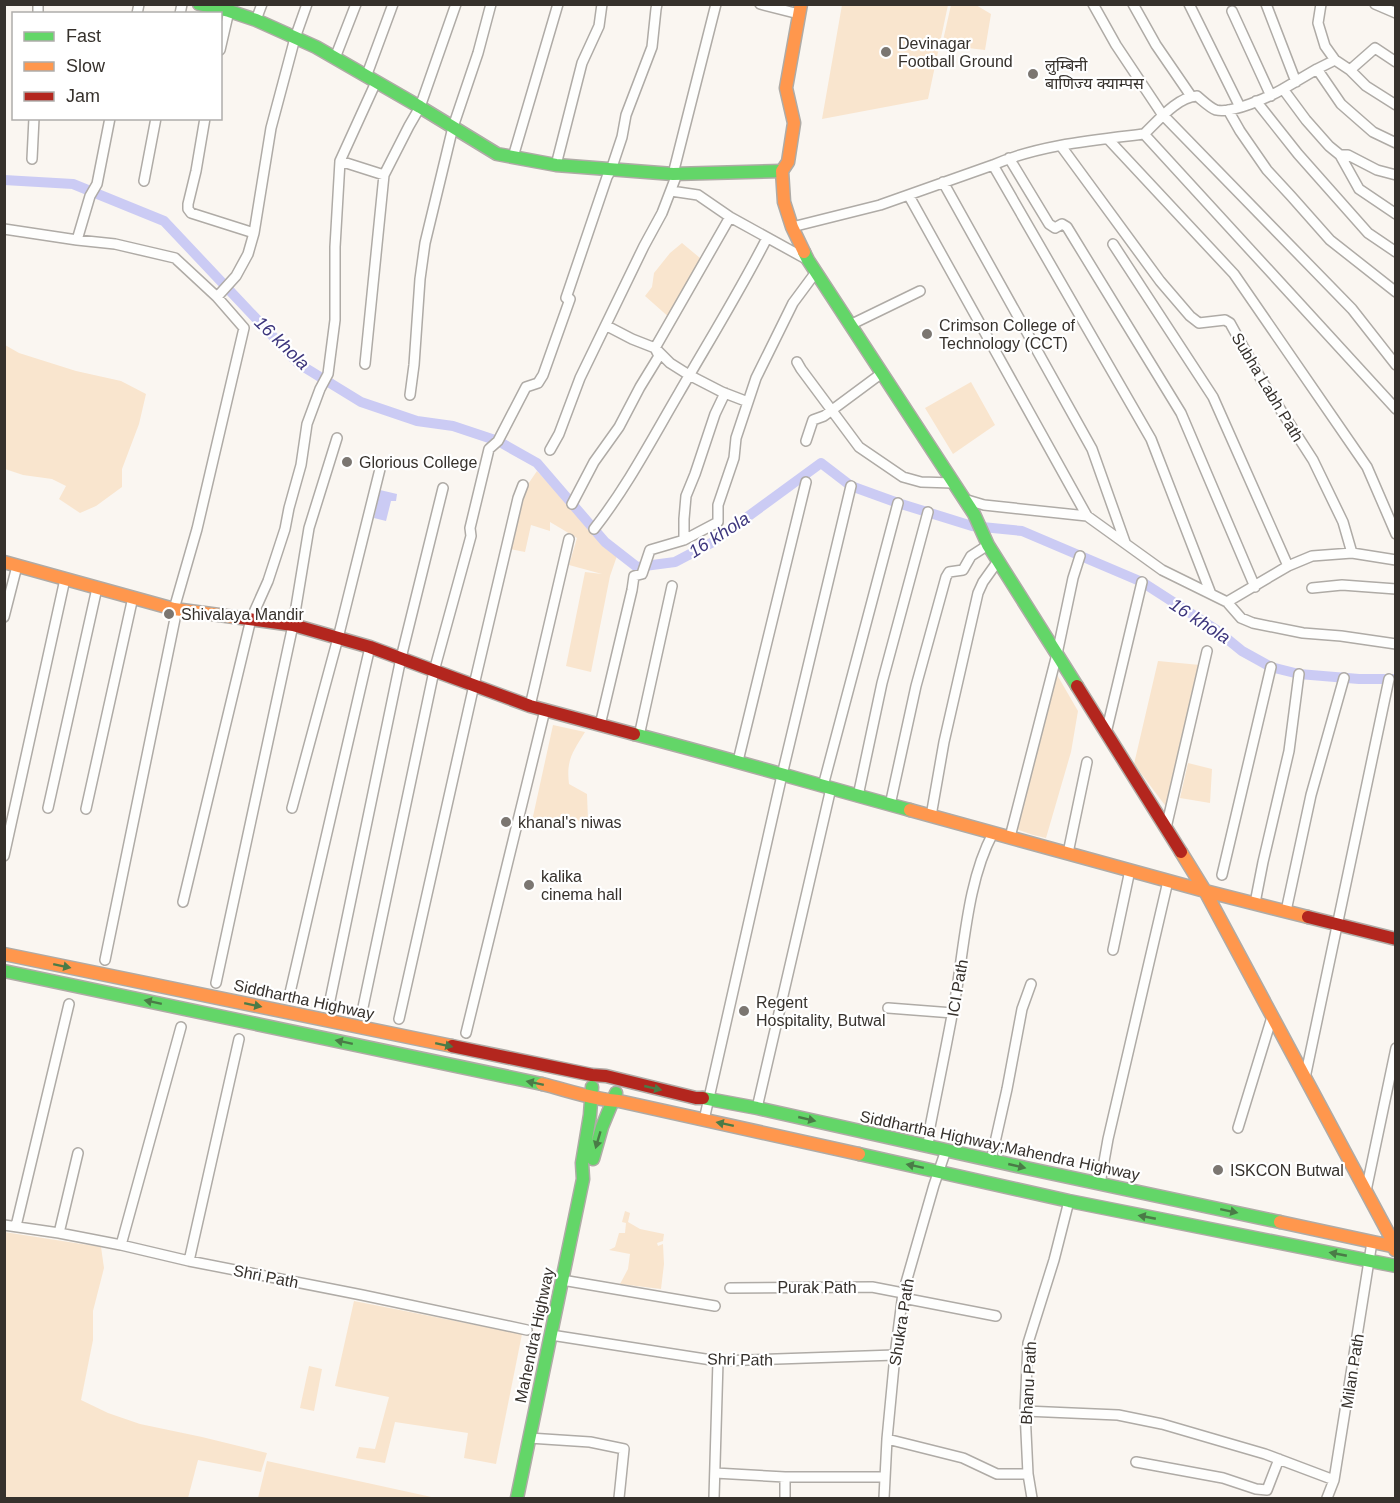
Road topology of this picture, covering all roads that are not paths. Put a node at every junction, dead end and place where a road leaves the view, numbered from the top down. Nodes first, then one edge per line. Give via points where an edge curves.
1 (262, 4) edge
2 (308, 4) edge
3 (357, 4) edge
4 (393, 4) edge
5 (456, 4) edge
6 (491, 4) edge
7 (558, 4) edge
8 (602, 4) edge
9 (657, 4) edge
10 (716, 4) edge
11 (760, 4) edge
12 (1093, 4) edge
13 (1133, 4) edge
14 (1189, 4) edge
15 (1266, 4) edge
16 (1320, 4) edge
17 (1375, 4) edge
18 (203, 5) edge
19 (800, 9) edge
20 (229, 11) junction
21 (1232, 11) dead end
22 (1395, 13) edge
23 (256, 20) junction
24 (295, 39) junction
25 (222, 41) edge
26 (335, 58) junction
27 (1335, 60) junction
28 (1395, 62) edge
29 (1317, 69) junction
30 (1350, 70) junction
31 (371, 79) junction
32 (1296, 82) junction
33 (1283, 89) junction
34 (1191, 96) junction
35 (1271, 96) junction
36 (1256, 101) junction
37 (1395, 105) edge
38 (420, 107) junction
39 (1240, 107) junction
40 (1228, 110) junction
41 (1162, 114) junction
42 (34, 120) edge
43 (110, 120) edge
44 (156, 120) edge
45 (206, 120) edge
46 (453, 128) junction
47 (1144, 134) junction
48 (1108, 139) junction
49 (1395, 143) edge
50 (1061, 146) junction
51 (1340, 155) junction
52 (513, 157) junction
53 (1009, 158) junction
54 (32, 159) dead end
55 (340, 162) junction
56 (556, 165) junction
57 (993, 165) junction
58 (611, 170) junction
59 (782, 171) junction
60 (675, 174) junction
61 (384, 175) junction
62 (1395, 175) edge
63 (144, 181) dead end
64 (943, 182) junction
65 (671, 191) junction
66 (909, 196) junction
67 (1395, 213) edge
68 (730, 217) junction
69 (792, 227) junction
70 (4, 229) edge
71 (254, 233) junction
72 (767, 238) junction
73 (77, 240) junction
74 (1113, 244) dead end
75 (1395, 252) edge
76 (808, 260) junction
77 (816, 272) junction
78 (920, 291) dead end
79 (1395, 292) edge
80 (217, 297) junction
81 (850, 325) junction
82 (607, 326) junction
83 (655, 348) junction
84 (798, 362) dead end
85 (365, 364) dead end
86 (1395, 365) edge
87 (882, 374) junction
88 (689, 375) junction
89 (725, 393) junction
90 (410, 395) dead end
91 (748, 402) junction
92 (1395, 409) edge
93 (831, 410) junction
94 (337, 438) dead end
95 (806, 441) dead end
96 (550, 450) dead end
97 (381, 465) dead end
98 (806, 482) dead end
99 (953, 483) junction
100 (523, 485) dead end
101 (851, 486) dead end
102 (443, 488) dead end
103 (964, 499) junction
104 (898, 503) dead end
105 (572, 504) dead end
106 (928, 512) dead end
107 (1087, 516) junction
108 (594, 529) dead end
109 (1395, 534) edge
110 (569, 539) dead end
111 (684, 540) junction
112 (987, 541) junction
113 (1125, 542) junction
114 (1352, 553) junction
115 (1080, 556) dead end
116 (1395, 560) edge
117 (998, 561) junction
118 (11, 564) edge
119 (1288, 566) junction
120 (64, 579) junction
121 (1142, 582) dead end
122 (672, 586) dead end
123 (1255, 587) junction
124 (97, 588) junction
125 (1312, 588) dead end
126 (1395, 589) edge
127 (1211, 594) junction
128 (133, 597) junction
129 (1227, 602) junction
130 (176, 609) junction
131 (4, 616) edge
132 (251, 619) junction
133 (293, 625) junction
134 (338, 638) junction
135 (1395, 644) edge
136 (370, 647) junction
137 (1207, 651) dead end
138 (1057, 654) junction
139 (401, 658) junction
140 (1271, 667) dead end
141 (434, 671) junction
142 (1299, 674) dead end
143 (1344, 678) dead end
144 (1389, 679) dead end
145 (474, 685) junction
146 (530, 706) junction
147 (545, 710) junction
148 (600, 725) junction
149 (1106, 733) junction
150 (639, 736) junction
151 (738, 761) junction
152 (1087, 762) dead end
153 (782, 775) junction
154 (827, 787) junction
155 (858, 796) junction
156 (890, 805) junction
157 (48, 808) dead end
158 (292, 808) dead end
159 (86, 809) dead end
160 (931, 816) junction
161 (1166, 828) junction
162 (993, 833) junction
163 (1010, 837) junction
164 (1068, 853) junction
165 (4, 856) edge
166 (1131, 870) junction
167 (1222, 875) dead end
168 (1168, 880) junction
169 (1205, 891) junction
170 (183, 902) dead end
171 (1255, 903) junction
172 (1286, 911) junction
173 (1337, 924) junction
174 (1395, 939) edge
175 (1113, 950) dead end
176 (4, 954) edge
177 (105, 960) dead end
178 (4, 972) edge
179 (216, 983) dead end
180 (1031, 984) dead end
181 (289, 997) dead end
182 (69, 1004) dead end
183 (328, 1005) dead end
184 (888, 1008) dead end
185 (362, 1012) dead end
186 (953, 1013) junction
187 (1272, 1017) junction
188 (399, 1018) dead end
189 (181, 1027) dead end
190 (466, 1033) dead end
191 (239, 1039) dead end
192 (1395, 1048) edge
193 (598, 1075) junction
194 (1305, 1078) junction
195 (616, 1079) junction
196 (592, 1096) junction
197 (708, 1098) junction
198 (612, 1101) junction
199 (757, 1108) junction
200 (704, 1120) junction
201 (1238, 1128) dead end
202 (928, 1146) junction
203 (946, 1150) junction
204 (78, 1154) dead end
205 (991, 1160) junction
206 (938, 1171) junction
207 (583, 1179) junction
208 (1100, 1184) junction
209 (1366, 1191) junction
210 (1069, 1201) junction
211 (4, 1225) edge
212 (16, 1226) junction
213 (58, 1233) junction
214 (1372, 1242) junction
215 (121, 1245) junction
216 (1395, 1247) edge
217 (189, 1261) junction
218 (1369, 1261) junction
219 (1395, 1266) edge
220 (562, 1280) junction
221 (730, 1288) dead end
222 (903, 1295) junction
223 (715, 1306) dead end
224 (996, 1316) dead end
225 (527, 1330) dead end
226 (551, 1335) junction
227 (895, 1355) junction
228 (718, 1361) junction
229 (1025, 1411) junction
230 (529, 1438) junction
231 (887, 1439) junction
232 (1279, 1460) junction
233 (1136, 1462) dead end
234 (715, 1473) junction
235 (1028, 1474) junction
236 (785, 1477) junction
237 (885, 1477) junction
238 (1334, 1480) junction
239 (517, 1498) edge
240 (619, 1498) edge
241 (714, 1498) edge
242 (785, 1498) edge
243 (884, 1498) edge
244 (1032, 1498) edge
245 (1328, 1498) edge

1 - 23 street
2 - 24 street
3 - 26 street
4 - 31 street
5 - 38 street
6 - 46 street
7 - 52 street
8 - 56 street via 599,26 582,63
9 - 58 street via 652,47 626,115
10 - 60 street
11 - 19 street
12 - 41 street
13 - 34 street
14 - 39 street
15 - 32 street
16 - 27 street via 1318,23 1325,46
17 - 22 street
18 - 20 main road
19 - 59 main road via 786,88 794,123 788,162
20 - 23 main road
20 - 25 street
21 - 35 street
23 - 24 main road
24 - 26 main road
24 - 71 street via 271,128
26 - 31 main road
27 - 29 street
27 - 30 street
28 - 30 street via 1375,48
29 - 32 street
29 - 49 street via 1341,104 1372,132
30 - 37 street
31 - 38 main road
31 - 55 street
32 - 33 street
33 - 35 street
33 - 51 street
34 - 40 street via 1197,96 1215,110
34 - 41 street
35 - 36 street
36 - 39 street
36 - 75 street via 1368,233
38 - 46 main road
38 - 61 street
39 - 40 street
40 - 79 street via 1267,170 1330,240
41 - 47 street
41 - 86 street via 1352,309
42 - 54 street
43 - 73 street via 97,184
44 - 63 street
45 - 71 street via 188,209
46 - 52 main road via 497,154
46 - 90 street via 425,243
47 - 48 street
47 - 92 street
48 - 50 street
48 - 109 street via 1234,274 1367,467
50 - 53 street
50 - 114 street, Subha Labh Path via 1190,316 1199,323 1230,323 1313,460 1343,522
51 - 62 street
51 - 67 street via 1359,189
52 - 56 main road
53 - 57 street
53 - 123 street via 1049,224 1067,227 1181,413
55 - 61 street
55 - 132 street via 335,320 328,374 307,424 285,529
56 - 58 main road
57 - 64 street
57 - 127 street via 1151,439
58 - 60 main road
58 - 141 street via 543,375 538,383 526,387 498,441 489,449 471,536
59 - 60 main road
59 - 69 main road via 784,202
60 - 65 street
61 - 85 street
64 - 66 street
64 - 113 street via 1092,449
65 - 68 street via 698,195
65 - 82 street
66 - 69 street
66 - 107 street
68 - 72 street
68 - 83 street
69 - 76 main road
70 - 73 street
71 - 80 street via 236,276
72 - 76 street
72 - 88 street
73 - 80 street via 175,258
74 - 119 street via 1213,396
76 - 77 main road
77 - 81 main road
77 - 91 street via 793,303
78 - 81 street
80 - 130 street via 244,328
81 - 87 main road
82 - 83 street
82 - 96 street
83 - 88 street
83 - 105 street via 659,357
84 - 93 street
87 - 93 street
87 - 99 main road
88 - 89 street
88 - 108 street via 646,451
89 - 91 street
89 - 111 street via 686,496
91 - 111 street via 718,504 718,522
93 - 95 street via 813,420
93 - 99 street via 859,447 903,477
94 - 133 street via 309,528
97 - 134 street
98 - 151 street
99 - 103 main road
100 - 145 street
101 - 153 street
102 - 139 street
103 - 107 street via 984,506
103 - 112 main road
104 - 154 street
106 - 155 street via 882,682
107 - 113 street
110 - 146 street
111 - 148 street via 650,550 642,574 634,576
112 - 117 main road
112 - 156 street via 963,570 949,572 946,577 916,686
113 - 127 street via 1162,570
114 - 116 street
114 - 119 street via 1312,556
115 - 138 street
117 - 138 main road
117 - 160 street via 978,593
118 - 120 main road
118 - 131 street
119 - 123 street
120 - 124 main road
120 - 165 street
121 - 149 street
122 - 150 street
123 - 129 street
124 - 128 main road
124 - 157 street
125 - 126 street via 1342,585
127 - 129 street
128 - 130 main road
128 - 159 street
129 - 135 street via 1241,618 1253,623
130 - 132 main road
130 - 177 street
132 - 133 main road
132 - 170 street
133 - 134 main road
133 - 179 street
134 - 136 main road
134 - 158 street
136 - 139 main road
136 - 181 street
137 - 161 street
138 - 149 main road
138 - 163 street
139 - 141 main road
139 - 183 street
140 - 167 street
141 - 145 main road
141 - 185 street
142 - 171 street via 1289,751
143 - 172 street via 1311,795
144 - 173 street
145 - 146 main road
145 - 188 street
146 - 147 main road
147 - 148 main road
147 - 190 street
148 - 150 main road
149 - 161 main road
150 - 151 main road
151 - 153 main road
152 - 164 street
153 - 154 main road
153 - 197 street
154 - 155 main road
154 - 199 street
155 - 156 main road
156 - 160 main road
160 - 162 main road
161 - 169 main road
162 - 163 main road
162 - 186 street, ICI Path via 973,891
163 - 164 main road
164 - 166 main road
166 - 168 main road
166 - 175 street
168 - 169 main road
168 - 208 street
169 - 171 main road
169 - 187 main road
171 - 172 main road
172 - 173 main road
173 - 174 main road
173 - 194 street
176 -> 193 main road, Siddhartha Highway
196 -> 178 main road, Siddhartha Highway
180 - 205 street via 1022,1009
182 - 212 street
184 - 186 street
186 - 202 street, ICI Path
187 - 194 main road
187 - 201 street
189 - 215 street
191 - 217 street
192 - 209 street
193 - 195 main road, Siddhartha Highway;Mahendra Highway
193 - 196 main road, Mahendra Highway
194 - 209 main road
195 -> 197 main road, Siddhartha Highway;Mahendra Highway
195 - 198 main road, Mahendra Highway
196 - 198 main road
196 - 207 main road, Mahendra Highway
197 - 199 main road, Siddhartha Highway;Mahendra Highway
197 - 200 street
198 - 200 main road
198 -> 207 main road, Mahendra Highway
199 -> 202 main road, Siddhartha Highway;Mahendra Highway
206 -> 200 main road
202 - 203 main road, Siddhartha Highway;Mahendra Highway
203 - 205 main road, Siddhartha Highway;Mahendra Highway
203 - 206 street, Shukra Path
204 - 213 street
205 -> 208 main road, Siddhartha Highway;Mahendra Highway
206 - 210 main road
206 - 222 street, Shukra Path
207 - 220 main road, Mahendra Highway
208 -> 214 main road, Siddhartha Highway;Mahendra Highway
209 - 216 main road
218 -> 210 main road
210 - 229 street, Bhanu Path via 1028,1343
211 - 212 street, Shri Path
212 - 213 street, Shri Path
213 - 215 street, Shri Path
214 - 216 main road, Siddhartha Highway;Mahendra Highway
214 - 218 street, Milan Path
215 - 217 street, Shri Path
216 - 219 main road
217 - 225 street, Shri Path
218 - 219 main road
218 - 238 street, Milan Path
220 - 223 street
220 - 226 main road, Mahendra Highway
221 - 222 street, Purak Path via 872,1287
222 - 224 street, Purak Path
222 - 227 street, Shukra Path
226 - 228 street, Shri Path
226 - 230 main road, Mahendra Highway
227 - 228 street, Shri Path
227 - 231 street, Shukra Path
228 - 234 street
229 - 232 street via 1118,1415 1162,1424
229 - 235 street, Bhanu Path
230 - 239 main road, Mahendra Highway
230 - 240 street via 590,1442 624,1449
231 - 235 street via 963,1458 997,1474
231 - 237 street, Shukra Path
232 - 233 street via 1268,1490
232 - 238 street
234 - 236 street
234 - 241 street
235 - 244 street, Bhanu Path
236 - 237 street
236 - 242 street
237 - 243 street, Shukra Path
238 - 245 street, Milan Path

